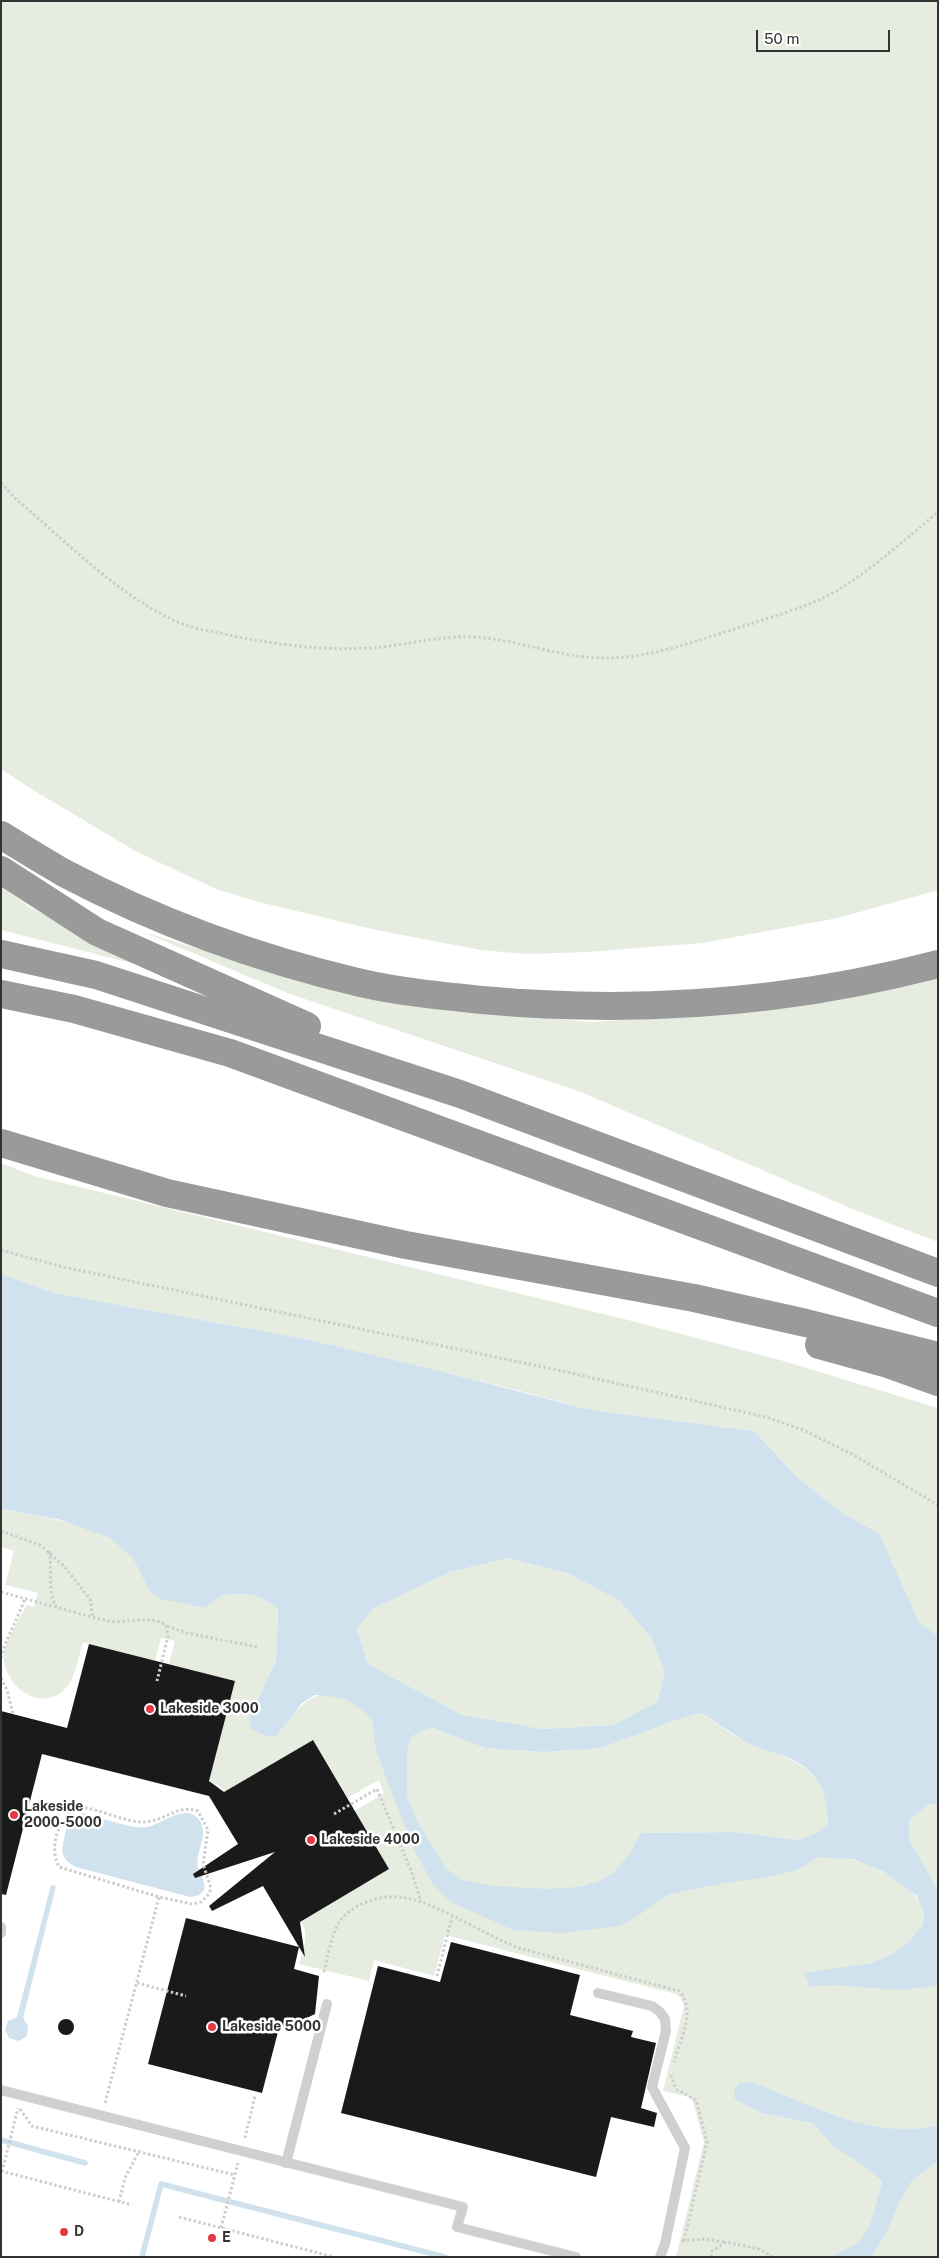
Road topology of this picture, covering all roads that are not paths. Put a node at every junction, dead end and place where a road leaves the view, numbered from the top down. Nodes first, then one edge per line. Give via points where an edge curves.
1 (1, 836) edge
2 (1, 870) edge
3 (1, 954) edge
4 (938, 964) edge
5 (1, 994) edge
6 (460, 1094) junction
7 (1, 1143) edge
8 (938, 1273) edge
9 (585, 1279) junction
10 (938, 1313) edge
11 (938, 1356) edge
12 (938, 1382) edge
13 (1, 1927) edge
14 (1, 1933) edge
15 (598, 1993) dead end
16 (327, 2004) dead end
17 (1, 2090) edge
18 (286, 2163) junction
19 (576, 2257) edge
20 (660, 2257) edge

1 - 4 highway via 64,873 174,924 270,958 363,984 441,996 527,1004 626,1006 741,1000 824,989
2 - 6 highway via 96,932 282,1017 366,1049
3 - 6 highway via 96,975
5 - 10 highway via 74,1009 230,1053
6 - 8 highway
7 - 9 highway via 167,1193 406,1245
9 - 11 highway via 703,1300
9 - 12 highway via 628,1298 888,1364
13 - 14 lane
15 - 20 lane via 652,2006 665,2019 666,2031 652,2087 682,2139 685,2156
16 - 18 lane
17 - 18 lane
18 - 19 lane via 463,2207 457,2227

